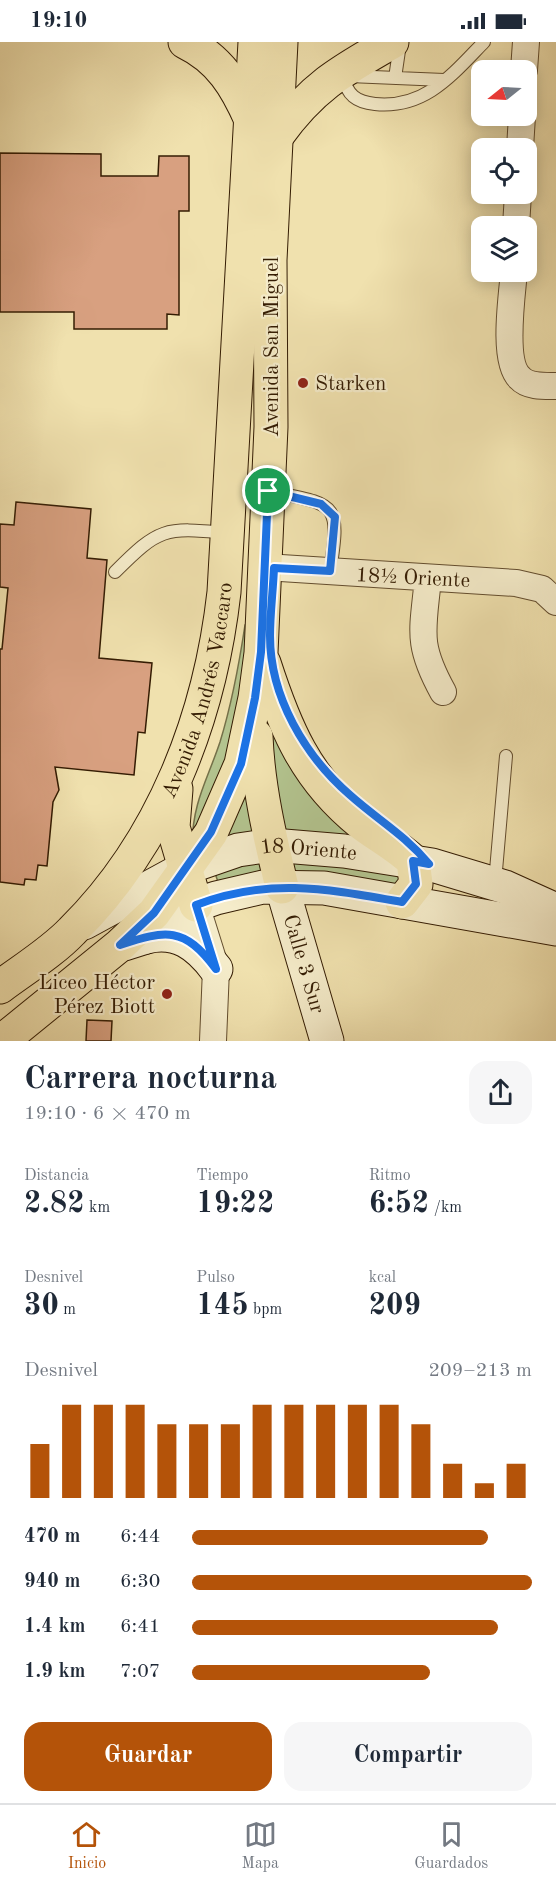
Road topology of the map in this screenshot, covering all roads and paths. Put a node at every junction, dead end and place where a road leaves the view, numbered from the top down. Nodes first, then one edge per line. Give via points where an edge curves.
1 (185, 42) edge
2 (255, 42) edge
3 (281, 42) edge
4 (392, 42) edge
5 (400, 42) edge
6 (484, 42) edge
7 (526, 42) edge
8 (525, 60) edge
9 (339, 76) junction
10 (395, 78) junction
11 (444, 80) junction
12 (264, 128) junction
13 (513, 282) edge
14 (238, 328) joint
15 (556, 386) edge
16 (268, 491) junction
17 (228, 533) junction
18 (269, 568) junction
19 (330, 571) junction
20 (115, 572) dead end
21 (428, 578) junction
22 (556, 602) edge
23 (261, 652) junction
24 (443, 692) dead end
25 (255, 698) junction
26 (506, 756) dead end
27 (178, 772) junction
28 (272, 845) junction
29 (421, 862) junction
30 (183, 869) junction
31 (495, 884) junction
32 (282, 887) junction
33 (402, 902) junction
34 (196, 905) junction
35 (556, 910) edge
36 (556, 929) edge
37 (71, 933) junction
38 (133, 941) junction
39 (216, 969) junction
40 (0, 987) edge
41 (2, 1041) edge
42 (213, 1041) edge
43 (327, 1041) edge

1 - 12 main road via 223,69
2 - 12 main road, Avenida San Miguel
3 - 12 main road, Avenida San Miguel
4 - 9 main road
5 - 10 lane
6 - 11 lane
7 - 8 street
9 - 10 lane
9 - 11 lane via 352,97 386,105 418,100
9 - 12 main road
10 - 11 lane
12 - 14 main road, Avenida San Miguel
12 - 16 main road, Avenida San Miguel via 272,391
13 - 15 street via 510,342 514,372 525,382
14 - 17 main road, Avenida Andrés Vaccaro
16 - 18 main road, Avenida San Miguel
16 - 19 lane via 329,509 335,517
17 - 20 lane via 191,529 159,535 146,540
17 - 27 main road, Avenida Andrés Vaccaro via 215,658 199,719
18 - 19 street, 18½ Oriente
18 - 23 main road, Avenida San Miguel
18 - 29 street via 270,638 284,703 301,739 323,770 346,792 402,834
19 - 21 street, 18½ Oriente
21 - 22 street, 18½ Oriente via 516,583 542,590
21 - 24 street via 422,639 429,666
23 - 25 main road
23 - 29 main road via 285,724 309,768 346,810
25 - 28 main road via 256,760
25 - 30 main road via 231,791 211,832
26 - 31 lane
27 - 30 main road via 172,808
27 - 37 main road, Avenida Andrés Vaccaro via 127,865
28 - 29 main road, 18 Oriente
28 - 30 main road, 18 Oriente via 238,850
28 - 32 main road
29 - 31 main road, 18 Oriente
29 - 33 main road via 416,884
30 - 34 main road
30 - 37 main road, 18 Oriente via 122,900
30 - 38 main road
31 - 35 main road, 18 Oriente
32 - 33 main road, 18 Oriente via 324,888
32 - 34 main road, 18 Oriente via 244,891
32 - 43 main road, Calle 3 Sur
33 - 36 main road, 18 Oriente
34 - 38 main road, 18 Oriente
34 - 39 street
37 - 40 main road, Avenida Andrés Vaccaro
38 - 39 main road via 160,933 178,936 205,954
38 - 41 main road
39 - 42 street

